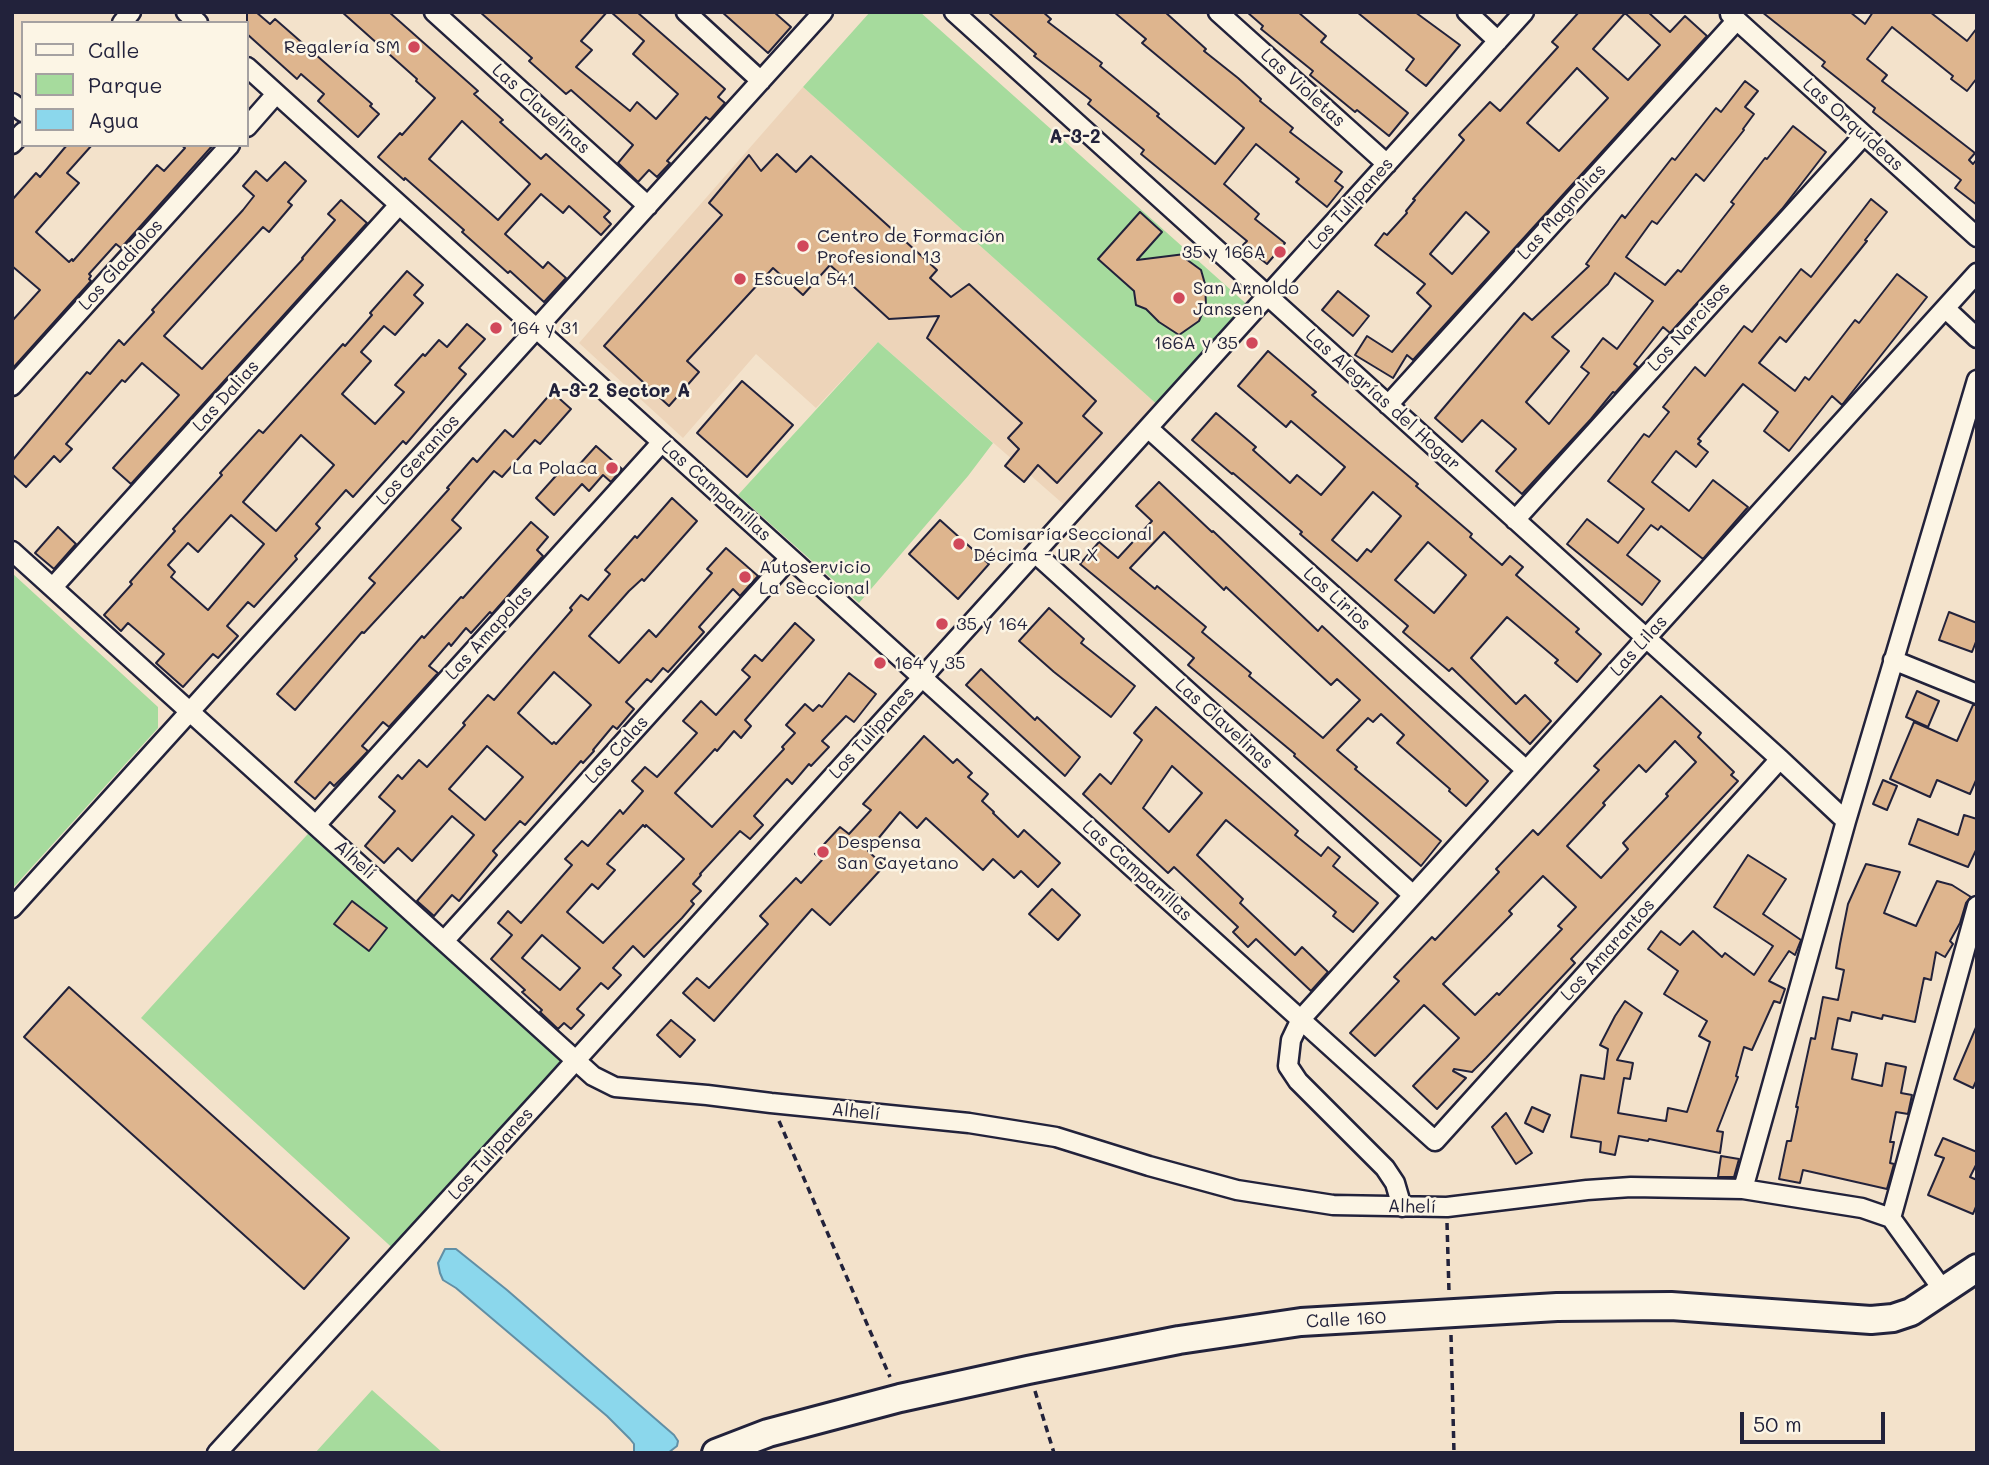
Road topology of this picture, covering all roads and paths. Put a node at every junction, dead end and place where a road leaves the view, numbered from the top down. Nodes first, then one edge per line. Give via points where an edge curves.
1 (434, 12) edge
2 (686, 12) edge
3 (823, 12) edge
4 (954, 12) edge
5 (1218, 12) edge
6 (1467, 12) edge
7 (1524, 12) edge
8 (1732, 16) edge
9 (1499, 41) junction
10 (248, 68) edge
11 (761, 81) junction
12 (276, 94) junction
13 (248, 126) edge
14 (1864, 135) junction
15 (228, 147) edge
16 (1387, 164) junction
17 (399, 205) junction
18 (648, 206) junction
19 (1977, 237) edge
20 (1977, 273) edge
21 (1268, 296) junction
22 (1946, 309) junction
23 (537, 329) junction
24 (1977, 338) edge
25 (1977, 380) edge
26 (12, 386) edge
27 (1388, 405) junction
28 (1148, 428) junction
29 (662, 442) junction
30 (1515, 520) junction
31 (12, 551) edge
32 (1035, 553) junction
33 (790, 558) junction
34 (53, 587) junction
35 (1646, 638) junction
36 (1893, 660) junction
37 (922, 677) junction
38 (1977, 694) edge
39 (191, 712) junction
40 (1780, 759) junction
41 (1526, 770) junction
42 (1846, 821) junction
43 (316, 825) junction
44 (1413, 895) junction
45 (1977, 906) edge
46 (12, 908) edge
47 (444, 941) junction
48 (1301, 1019) junction
49 (576, 1060) junction
50 (771, 1103) junction
51 (1435, 1141) joint
52 (1743, 1189) junction
53 (1402, 1207) junction
54 (1891, 1218) junction
55 (1977, 1268) edge
56 (1943, 1290) junction
57 (1028, 1370) junction
58 (900, 1398) junction
59 (217, 1453) edge
60 (716, 1453) edge
61 (1054, 1453) edge

1 - 18 street, Las Clavelinas
2 - 11 street
3 - 11 street, Los Geranios
4 - 21 street, Las Alegrías del Hogar
5 - 16 street, Las Violetas
6 - 9 street
7 - 9 street, Los Tulipanes
8 - 14 street, Las Orquídeas
8 - 27 street, Las Magnolias
9 - 16 street, Los Tulipanes
10 - 12 street, Las Campanillas
11 - 18 street, Los Geranios
12 - 13 street
12 - 17 street, Las Campanillas
14 - 19 street, Las Orquídeas
14 - 30 street, Los Narcisos
15 - 26 street, Los Gladiolos
16 - 21 street, Los Tulipanes
17 - 23 street, Las Campanillas
17 - 34 street, Las Dalias
18 - 23 street, Los Geranios
20 - 22 street, Las Lilas
21 - 27 street, Las Alegrías del Hogar
21 - 28 street, Los Tulipanes
22 - 24 street
22 - 35 street, Las Lilas
23 - 29 street, Las Campanillas
23 - 39 street, Los Geranios
25 - 36 street
27 - 30 street, Las Alegrías del Hogar
28 - 32 street, Los Tulipanes
28 - 41 street, Los Lirios
29 - 33 street, Las Campanillas
29 - 43 street, Las Amapolas
30 - 35 street, Las Alegrías del Hogar
31 - 34 street, Alhelí
32 - 37 street, Los Tulipanes
32 - 44 street, Las Clavelinas
33 - 37 street, Las Campanillas
33 - 47 street, Las Calas
34 - 39 street, Alhelí
35 - 40 street, Las Alegrías del Hogar
35 - 41 street, Las Lilas
36 - 38 street
36 - 42 street
37 - 48 street, Las Campanillas
37 - 49 street, Los Tulipanes
39 - 43 street, Alhelí
39 - 46 street, Los Geranios
40 - 42 street, Las Alegrías del Hogar
40 - 51 street, Los Amarantos
41 - 44 street, Las Lilas
42 - 52 street
43 - 47 street, Alhelí
44 - 48 street, Las Lilas
45 - 54 street
47 - 49 street, Alhelí
48 - 51 street, Las Campanillas
48 - 53 street via 1291,1040 1288,1066 1385,1168
49 - 50 street, Alhelí via 615,1087
49 - 59 street, Los Tulipanes
50 - 53 street, Alhelí via 1056,1137 1237,1190 1333,1205
50 - 58 path
52 - 53 street, Alhelí via 1620,1188 1447,1207
52 - 54 street, Alhelí via 1862,1208
54 - 56 street
55 - 56 main road, Calle 160
56 - 57 main road, Calle 160 via 1911,1312 1871,1320 1671,1306 1557,1307 1301,1322
57 - 58 main road, Calle 160
57 - 61 path
58 - 60 main road, Calle 160 via 768,1433

